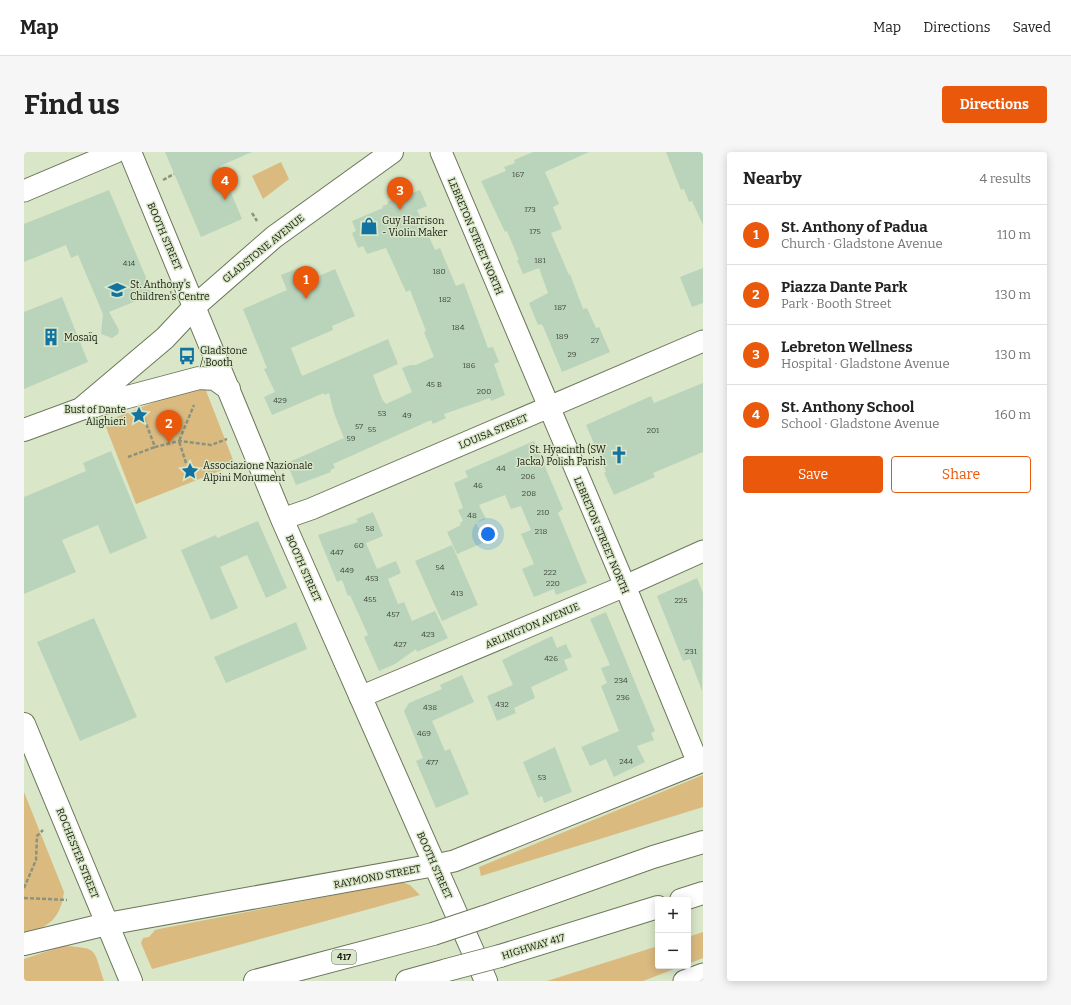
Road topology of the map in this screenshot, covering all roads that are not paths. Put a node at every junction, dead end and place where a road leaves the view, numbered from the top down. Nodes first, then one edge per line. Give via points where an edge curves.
1 (116, 152) edge
2 (130, 152) edge
3 (392, 152) edge
4 (441, 152) edge
5 (24, 191) edge
6 (195, 306) junction
7 (703, 341) edge
8 (229, 389) junction
9 (548, 407) junction
10 (81, 409) junction
11 (24, 430) edge
12 (282, 519) junction
13 (703, 551) edge
14 (625, 586) junction
15 (360, 697) junction
16 (24, 724) edge
17 (700, 762) edge
18 (703, 836) edge
19 (703, 842) edge
20 (652, 857) junction
21 (435, 865) junction
22 (703, 893) edge
23 (690, 897) edge
24 (655, 908) edge
25 (107, 924) junction
26 (24, 944) edge
27 (703, 974) edge
28 (131, 981) edge
29 (255, 981) edge
30 (407, 981) edge
31 (486, 981) edge
32 (684, 981) edge

1 - 5 street
2 - 6 main road, BOOTH STREET
3 - 6 main road, GLADSTONE AVENUE via 274,237
4 - 9 street, LEBRETON STREET NORTH
6 - 8 main road, BOOTH STREET
6 - 10 main road, GLADSTONE AVENUE via 165,338
7 - 9 street, LOUISA STREET
8 - 10 main road via 214,379 199,378
8 - 12 main road, BOOTH STREET
9 - 12 street, LOUISA STREET
9 - 14 street, LEBRETON STREET NORTH
10 - 11 main road, GLADSTONE AVENUE
12 - 15 main road, BOOTH STREET
13 - 14 street, ARLINGTON AVENUE
14 - 15 street, ARLINGTON AVENUE
14 - 17 street, LEBRETON STREET NORTH
15 - 21 main road, BOOTH STREET
16 - 25 main road, ROCHESTER STREET
17 - 21 street, RAYMOND STREET via 454,861
18 - 20 main road
19 - 20 main road, 417
20 - 29 main road, 417, bridge via 433,934
21 - 25 main road, RAYMOND STREET
21 - 31 main road, BOOTH STREET
22 - 23 main road
24 - 30 main road, HIGHWAY 417, bridge via 500,956
25 - 26 main road, RAYMOND STREET
25 - 28 main road, ROCHESTER STREET
27 - 32 street

